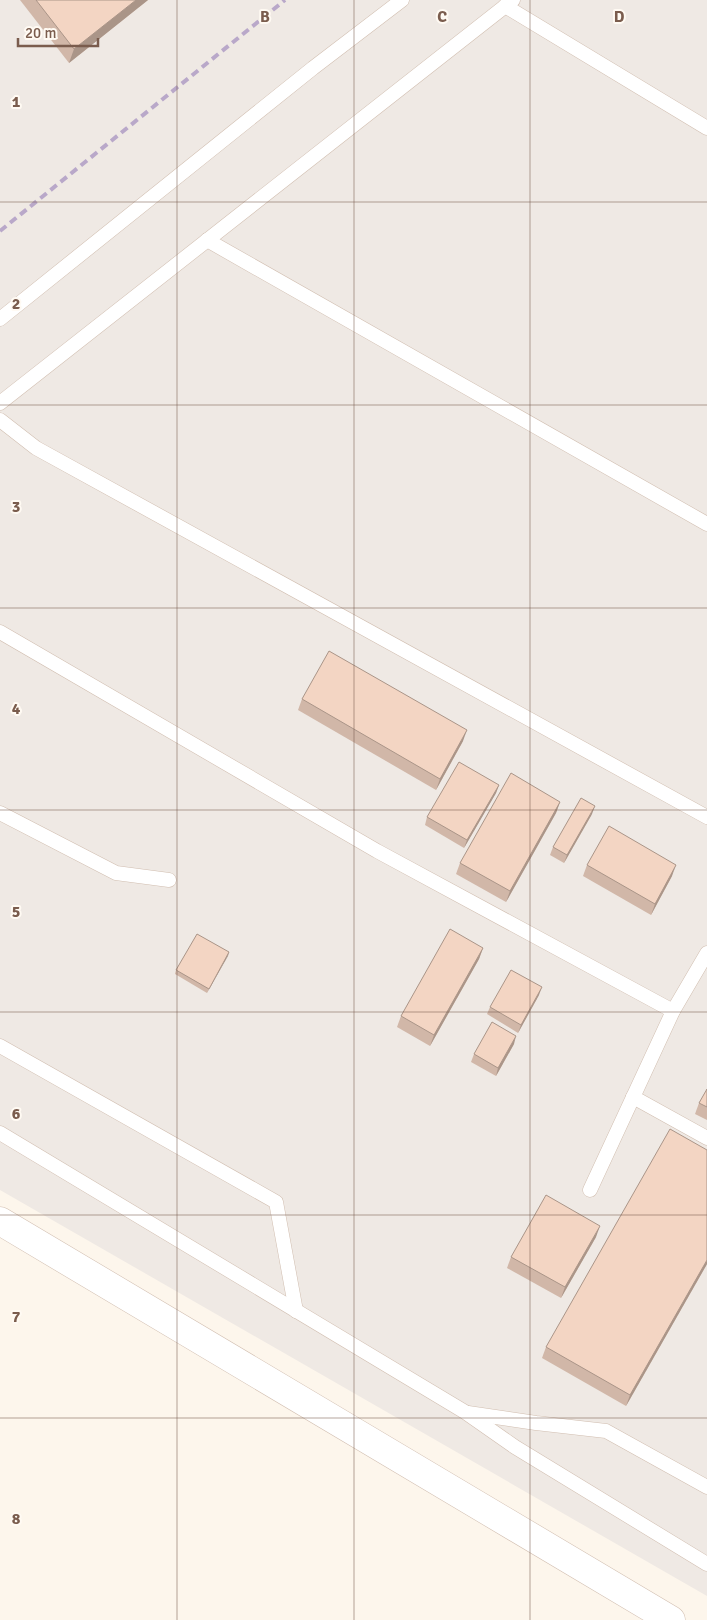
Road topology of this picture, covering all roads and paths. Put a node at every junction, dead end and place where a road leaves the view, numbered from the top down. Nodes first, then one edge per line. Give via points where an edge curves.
1 (402, 0) edge
2 (509, 3) edge
3 (707, 128) edge
4 (207, 240) junction
5 (0, 319) edge
6 (0, 403) edge
7 (0, 420) edge
8 (707, 524) edge
9 (0, 632) edge
10 (0, 812) edge
11 (707, 817) edge
12 (169, 880) dead end
13 (707, 953) edge
14 (674, 1011) junction
15 (0, 1046) edge
16 (634, 1097) junction
17 (0, 1133) edge
18 (707, 1138) edge
19 (590, 1190) dead end
20 (0, 1220) edge
21 (296, 1311) junction
22 (465, 1412) junction
23 (707, 1487) edge
24 (707, 1564) edge
25 (671, 1620) edge

1 - 5 lane
2 - 3 lane
2 - 4 lane
4 - 6 lane
4 - 8 lane
7 - 11 lane via 36,448
9 - 14 lane via 377,851
10 - 12 lane via 116,873
13 - 14 lane
14 - 16 lane
15 - 21 lane via 276,1202
16 - 18 lane
16 - 19 lane
17 - 21 lane
20 - 25 street
21 - 22 lane
22 - 23 lane via 606,1431
22 - 24 lane via 514,1447

